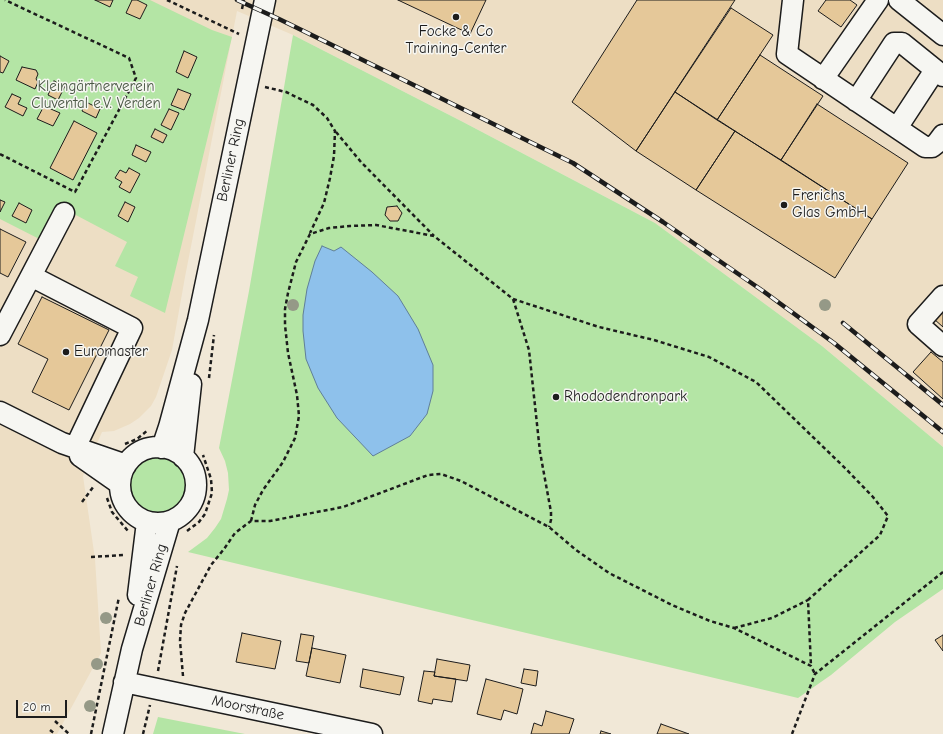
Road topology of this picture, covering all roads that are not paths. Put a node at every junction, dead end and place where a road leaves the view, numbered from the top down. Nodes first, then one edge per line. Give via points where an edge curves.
1 (265, 0) edge
2 (793, 0) edge
3 (878, 0) edge
4 (899, 0) edge
5 (943, 35) edge
6 (939, 73) edge
7 (823, 79) junction
8 (856, 101) junction
9 (897, 128) junction
10 (943, 134) edge
11 (64, 213) dead end
12 (31, 276) junction
13 (943, 296) edge
14 (198, 320) junction
15 (0, 335) edge
16 (943, 346) edge
17 (0, 412) edge
18 (68, 445) junction
19 (162, 448) junction
20 (183, 457) junction
21 (126, 465) junction
22 (112, 489) junction
23 (146, 522) junction
24 (177, 527) junction
25 (132, 649) junction
26 (124, 682) junction
27 (113, 734) edge
28 (372, 734) edge

1 - 14 street, Berliner Ring
2 - 7 street via 786,54
3 - 7 street
4 - 5 street
6 - 8 street via 902,43 894,43
6 - 9 street
7 - 8 street
8 - 9 street
9 - 10 street via 925,147 932,147 938,143
11 - 12 street
12 - 15 street
12 - 18 street via 132,328
13 - 16 street via 918,324
14 - 19 street, Berliner Ring
14 - 20 street, Berliner Ring
17 - 18 street
18 - 21 street
18 - 22 street
19 - 20 street
19 - 21 street via 139,452
20 - 24 street via 191,467 196,484 192,501 178,518
21 - 22 street
22 - 23 street via 134,515
23 - 24 street
23 - 25 street, Berliner Ring
24 - 25 street, Berliner Ring
25 - 26 street, Berliner Ring
26 - 27 street, Berliner Ring
26 - 28 street, Moorstraße

